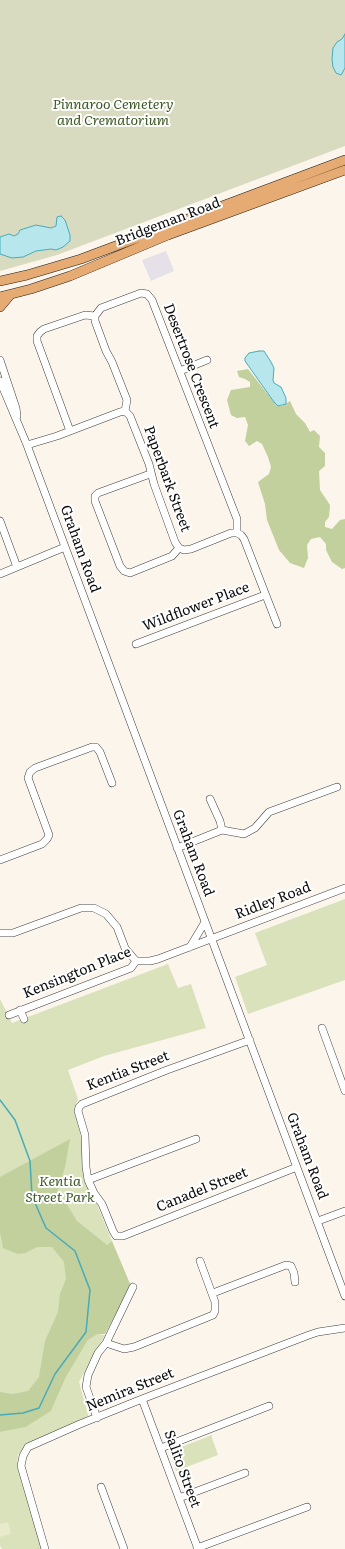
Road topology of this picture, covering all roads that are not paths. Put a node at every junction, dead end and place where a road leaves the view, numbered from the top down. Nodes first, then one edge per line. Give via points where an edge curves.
1 (345, 160) edge
2 (345, 170) edge
3 (81, 259) junction
4 (86, 269) junction
5 (0, 281) edge
6 (10, 294) junction
7 (0, 297) edge
8 (0, 307) edge
9 (95, 316) junction
10 (0, 360) edge
11 (207, 360) dead end
12 (180, 371) junction
13 (0, 381) edge
14 (125, 412) junction
15 (17, 418) junction
16 (70, 431) junction
17 (27, 445) junction
18 (150, 474) junction
19 (0, 521) edge
20 (237, 533) junction
21 (65, 547) junction
22 (179, 548) junction
23 (17, 567) junction
24 (0, 574) edge
25 (265, 595) junction
26 (276, 624) dead end
27 (136, 644) dead end
28 (112, 783) dead end
29 (337, 787) dead end
30 (210, 799) dead end
31 (222, 830) junction
32 (177, 848) junction
33 (0, 860) edge
34 (345, 888) edge
35 (205, 922) junction
36 (0, 933) edge
37 (211, 939) junction
38 (190, 947) junction
39 (136, 961) junction
40 (20, 1010) junction
41 (9, 1015) dead end
42 (24, 1020) dead end
43 (322, 1028) dead end
44 (250, 1040) junction
45 (345, 1091) edge
46 (196, 1139) dead end
47 (297, 1167) junction
48 (88, 1180) junction
49 (345, 1211) edge
50 (318, 1221) junction
51 (116, 1236) joint
52 (200, 1261) dead end
53 (295, 1282) dead end
54 (133, 1287) dead end
55 (213, 1293) junction
56 (345, 1296) edge
57 (345, 1328) edge
58 (106, 1343) junction
59 (142, 1399) junction
60 (269, 1406) dead end
61 (97, 1418) junction
62 (160, 1448) junction
63 (245, 1473) dead end
64 (101, 1487) dead end
65 (179, 1498) junction
66 (306, 1507) dead end
67 (198, 1548) edge
68 (45, 1549) edge
69 (124, 1549) edge

1 - 3 main road, Bridgeman Road
2 - 4 main road, Bridgeman Road
3 - 4 main road
3 - 5 main road, Bridgeman Road
4 - 6 main road, Bridgeman Road via 42,286
6 - 7 main road, Bridgeman Road
6 - 8 main road
9 - 12 street, Desertrose Crescent via 101,308 141,292 147,294 152,300
9 - 14 street via 106,351 127,400
9 - 16 street via 85,315 44,330 38,336 37,341
10 - 15 street, Graham Road
11 - 12 street
12 - 20 street, Desertrose Crescent via 237,519
13 - 15 street, Graham Road
14 - 16 street
14 - 18 street, Paperbark Street via 130,416 149,464
15 - 17 street, Graham Road
16 - 17 street
17 - 21 street, Graham Road
18 - 22 street, Paperbark Street
18 - 22 street via 95,496 120,566 130,573 172,556
19 - 23 street
20 - 22 street, Paperbark Street via 191,549
20 - 25 street via 244,539
21 - 23 street
21 - 32 street, Graham Road
23 - 24 street
25 - 26 street
25 - 27 street, Wildflower Place
28 - 33 street via 96,747 35,768 28,778 49,835 42,844
29 - 31 street via 269,812 255,828 244,834
30 - 31 street
31 - 32 street
32 - 35 street, Graham Road
34 - 37 street, Ridley Road
35 - 37 street, Graham Road
35 - 38 street
36 - 39 street via 13,933 81,908 94,908 110,918 117,927 125,948
37 - 38 street, Kensington Place
37 - 44 street, Graham Road
38 - 39 street, Kensington Place via 158,959
39 - 40 street, Kensington Place via 131,968
40 - 41 street, Kensington Place
40 - 42 street, Kensington Place
43 - 45 street
44 - 47 street, Graham Road
44 - 48 street, Kentia Street via 82,1104 78,1111 85,1135
46 - 48 street
47 - 50 street, Graham Road
47 - 51 street, Canadel Street via 123,1236
48 - 51 street, Kentia Street
49 - 50 street
50 - 56 street, Graham Road
52 - 55 street
53 - 55 street via 291,1266 286,1265
54 - 58 street
55 - 58 street via 216,1307 209,1316 134,1347 124,1349
57 - 59 street, Nemira Street via 309,1335
58 - 61 street via 88,1375 86,1387
59 - 61 street, Nemira Street
59 - 62 street, Salito Street
60 - 62 street
61 - 68 street, Nemira Street via 28,1447 23,1456 21,1466
62 - 65 street, Salito Street
63 - 65 street
64 - 69 street
65 - 67 street, Salito Street
66 - 67 street

